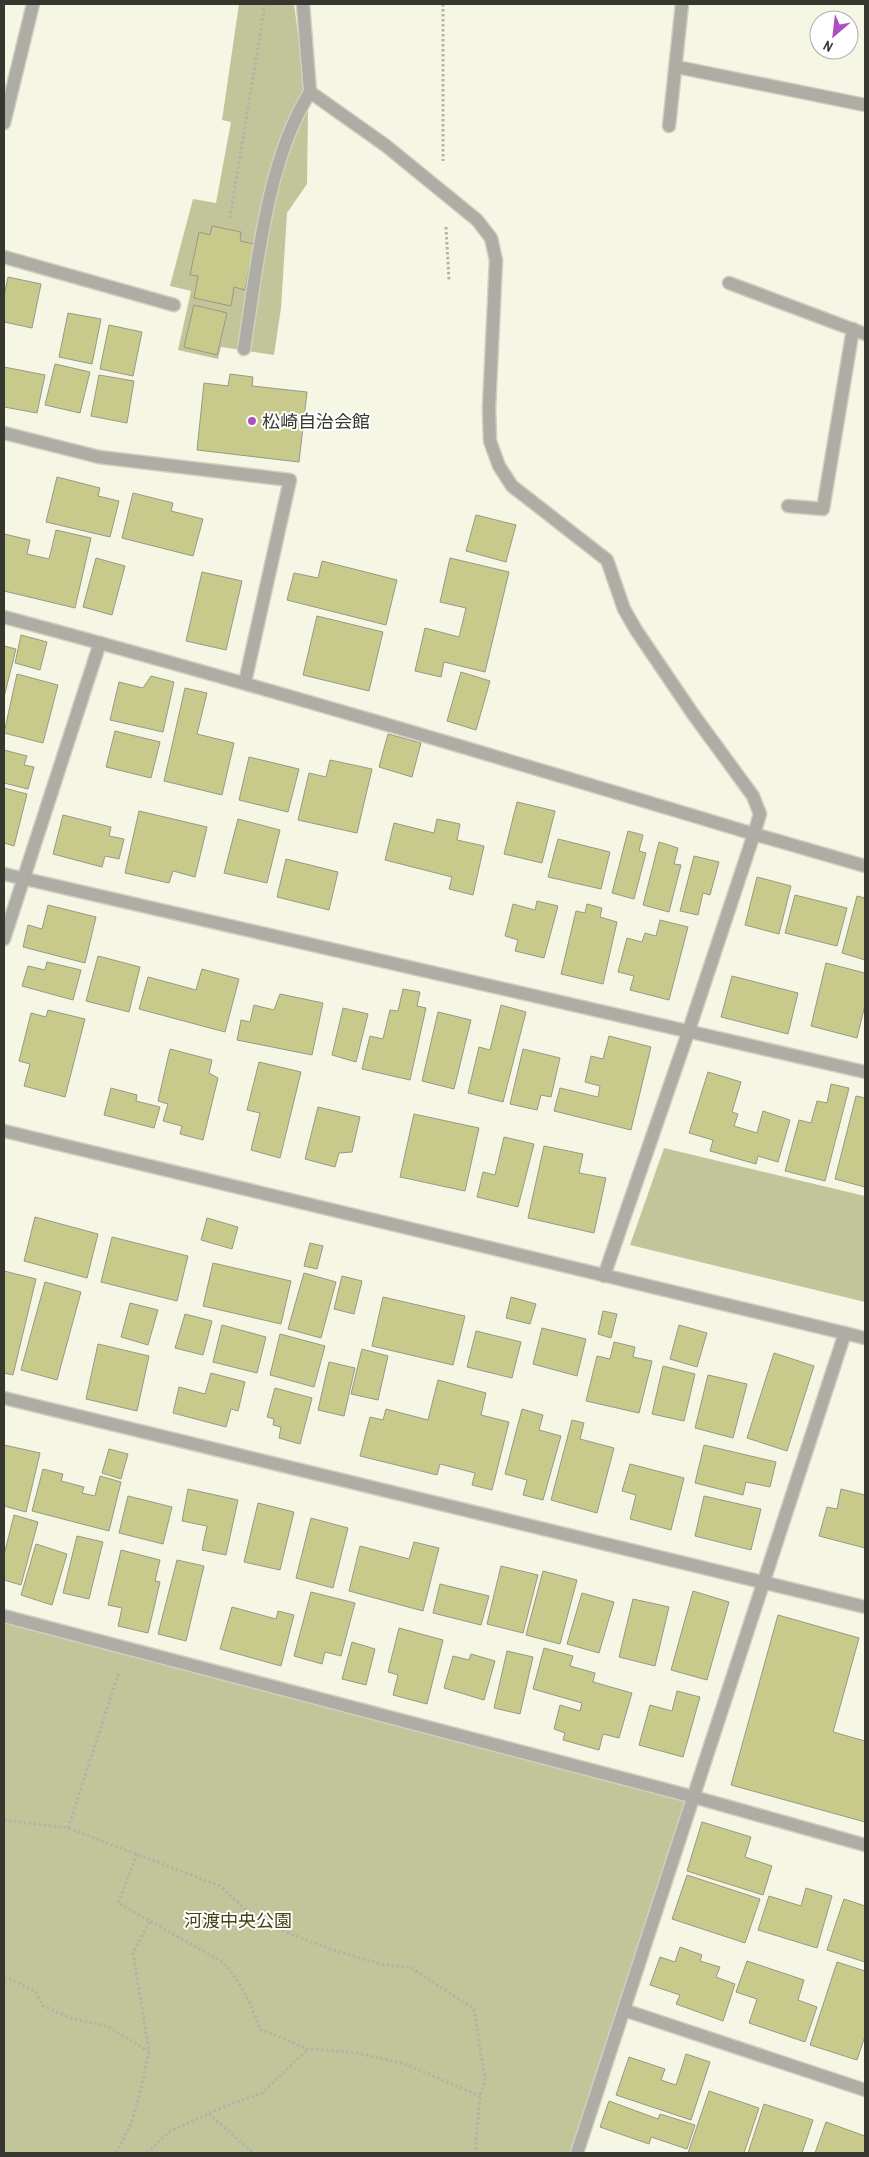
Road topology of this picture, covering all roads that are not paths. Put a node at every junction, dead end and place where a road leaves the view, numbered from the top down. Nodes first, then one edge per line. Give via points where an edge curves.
1 (33, 4) edge
2 (303, 4) edge
3 (682, 4) edge
4 (677, 67) junction
5 (310, 92) junction
6 (865, 105) edge
7 (4, 123) edge
8 (670, 126) dead end
9 (4, 257) edge
10 (729, 283) dead end
11 (174, 305) dead end
12 (853, 329) junction
13 (865, 334) edge
14 (244, 350) dead end
15 (4, 432) edge
16 (788, 506) dead end
17 (4, 617) edge
18 (100, 643) junction
19 (245, 682) junction
20 (754, 834) junction
21 (865, 866) edge
22 (4, 874) edge
23 (24, 879) junction
24 (4, 939) edge
25 (689, 1030) junction
26 (865, 1072) edge
27 (4, 1131) edge
28 (604, 1276) junction
29 (845, 1333) junction
30 (865, 1338) edge
31 (4, 1398) edge
32 (764, 1582) junction
33 (865, 1607) edge
34 (4, 1616) edge
35 (694, 1797) junction
36 (865, 1845) edge
37 (624, 2010) junction
38 (865, 2090) edge
39 (577, 2153) edge

1 - 7 street
2 - 5 street
3 - 4 street
4 - 6 street
4 - 8 street
5 - 14 street via 297,113 268,203
5 - 20 street via 385,145 477,220 492,238 496,260 490,441 499,466 512,486 607,560 624,609 636,630 754,796 760,814
9 - 11 street
10 - 12 street
12 - 13 street
12 - 16 street via 823,509
15 - 19 street via 99,457 290,480
17 - 18 street
18 - 19 street
18 - 23 street
19 - 20 street
20 - 21 street
20 - 25 street
22 - 23 street
23 - 24 street
23 - 25 street
25 - 26 street
25 - 28 street
27 - 28 street
28 - 29 street
29 - 30 street
29 - 32 street
31 - 32 street
32 - 33 street
32 - 35 street
34 - 35 street
35 - 36 street
35 - 37 street
37 - 38 street
37 - 39 street

